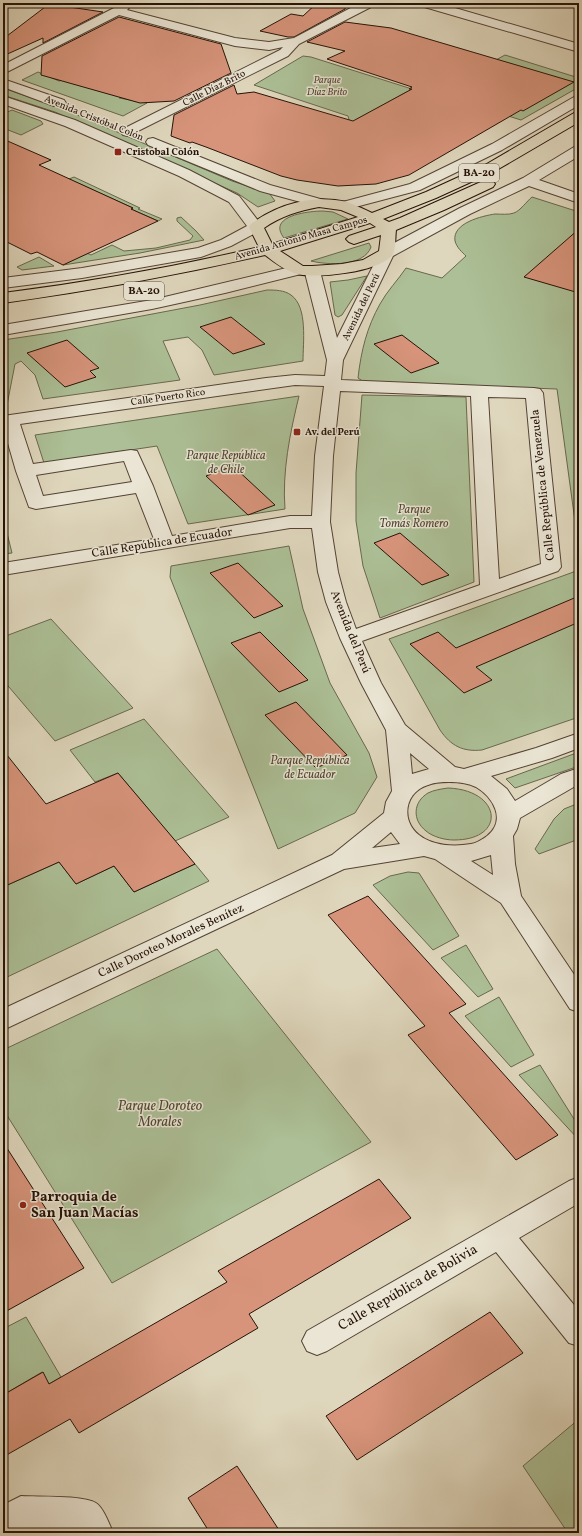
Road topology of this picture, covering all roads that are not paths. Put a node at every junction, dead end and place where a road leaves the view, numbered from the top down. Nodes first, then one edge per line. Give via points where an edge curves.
1 (369, 3) edge
2 (425, 3) edge
3 (122, 7) edge
4 (297, 41) junction
5 (579, 48) edge
6 (3, 70) edge
7 (3, 84) edge
8 (3, 100) edge
9 (579, 100) edge
10 (72, 107) dead end
11 (579, 116) edge
12 (114, 126) dead end
13 (128, 132) junction
14 (579, 150) edge
15 (502, 178) dead end
16 (528, 181) junction
17 (579, 199) edge
18 (319, 203) junction
19 (344, 206) junction
20 (372, 218) junction
21 (408, 221) junction
22 (251, 229) junction
23 (389, 229) junction
24 (407, 242) junction
25 (344, 243) dead end
26 (268, 250) junction
27 (386, 253) junction
28 (245, 255) junction
29 (283, 261) junction
30 (303, 266) junction
31 (3, 283) edge
32 (157, 288) dead end
33 (3, 298) edge
34 (74, 304) dead end
35 (58, 306) dead end
36 (3, 330) edge
37 (335, 360) junction
38 (332, 383) junction
39 (479, 391) junction
40 (7, 420) edge
41 (25, 471) junction
42 (144, 486) junction
43 (321, 522) junction
44 (165, 543) junction
45 (3, 569) edge
46 (490, 589) junction
47 (350, 638) junction
48 (397, 730) junction
49 (579, 740) edge
50 (457, 775) junction
51 (579, 776) edge
52 (403, 791) junction
53 (509, 814) junction
54 (395, 817) junction
55 (502, 836) junction
56 (434, 851) junction
57 (340, 861) junction
58 (509, 897) junction
59 (579, 1002) edge
60 (3, 1020) edge
61 (579, 1189) edge
62 (500, 1235) junction
63 (579, 1333) edge
64 (317, 1341) dead end
65 (3, 1523) edge
66 (97, 1533) edge

1 - 4 street, Calle Díaz Brito
2 - 5 street
3 - 4 street, Calle Díaz Brito via 246,44 269,46
3 - 6 street
4 - 13 street, Calle Díaz Brito via 284,53
7 - 10 street, Avenida Cristóbal Colón
8 - 22 street, Avenida Cristóbal Colón via 70,123 184,173 234,199
9 - 19 street, Avenida Antonio Masa Campos via 497,147 415,187
11 - 20 highway, Avenida Antonio Masa Campos / BA-20 via 490,168
12 - 13 street, Avenida Cristóbal Colón
13 - 18 street, Avenida Cristóbal Colón via 265,188
14 - 16 street
15 - 21 highway, Avenida Antonio Masa Campos / BA-20 via 450,204
16 - 17 street
16 - 24 street
18 - 19 highway
18 - 22 highway via 283,210
19 - 20 highway
20 - 23 highway
20 - 26 highway, Avenida Antonio Masa Campos / BA-20
21 - 23 highway, Avenida Antonio Masa Campos / BA-20
21 - 24 street via 412,228
22 - 26 highway
22 - 28 street
22 - 31 street via 226,243 201,252 90,272
23 - 25 highway, Avenida Antonio Masa Campos / BA-20
23 - 27 highway
24 - 27 street
26 - 28 highway, Avenida Antonio Masa Campos / BA-20
26 - 29 highway
27 - 30 highway via 368,264 342,269
27 - 37 street, Avenida del Perú
28 - 33 highway, Avenida Antonio Masa Campos / BA-20 via 66,290
29 - 30 highway
29 - 32 highway, Avenida Antonio Masa Campos / BA-20 via 223,276
30 - 36 street via 234,287 171,301
30 - 37 street, Avenida del Perú
34 - 35 highway
37 - 38 street, Avenida del Perú
38 - 39 street, Calle República de Venezuela
38 - 40 street, Calle Puerto Rico via 295,380 266,382
38 - 43 street, Avenida del Perú via 324,456
39 - 46 street
39 - 46 street, Calle República de Venezuela via 534,393 551,567
40 - 41 street
41 - 42 street via 131,455
41 - 42 street via 36,503
42 - 44 street
43 - 44 street, Calle República de Ecuador via 290,522
43 - 47 street, Avenida del Perú via 328,572
44 - 45 street, Calle República de Ecuador
46 - 47 street, Calle República de Venezuela
47 - 48 street, Avenida del Perú
48 - 50 street, Avenida del Perú
48 - 52 street, Avenida del Perú
49 - 50 street via 544,753
50 - 52 street via 431,776 415,782
50 - 53 street via 482,782 495,791
51 - 53 street via 569,779
52 - 54 street via 396,804
53 - 55 street via 508,826
54 - 56 street via 400,830 411,840
54 - 57 street, Calle Doroteo Morales Benítez
55 - 56 street via 491,845 477,851 460,854
55 - 58 street via 503,864
56 - 57 street, Calle Doroteo Morales Benítez
56 - 58 street
57 - 60 street, Calle Doroteo Morales Benítez
58 - 59 street
61 - 62 street, Calle República de Bolivia
62 - 63 street
62 - 64 street, Calle República de Bolivia
65 - 66 street via 21,1512 86,1515

